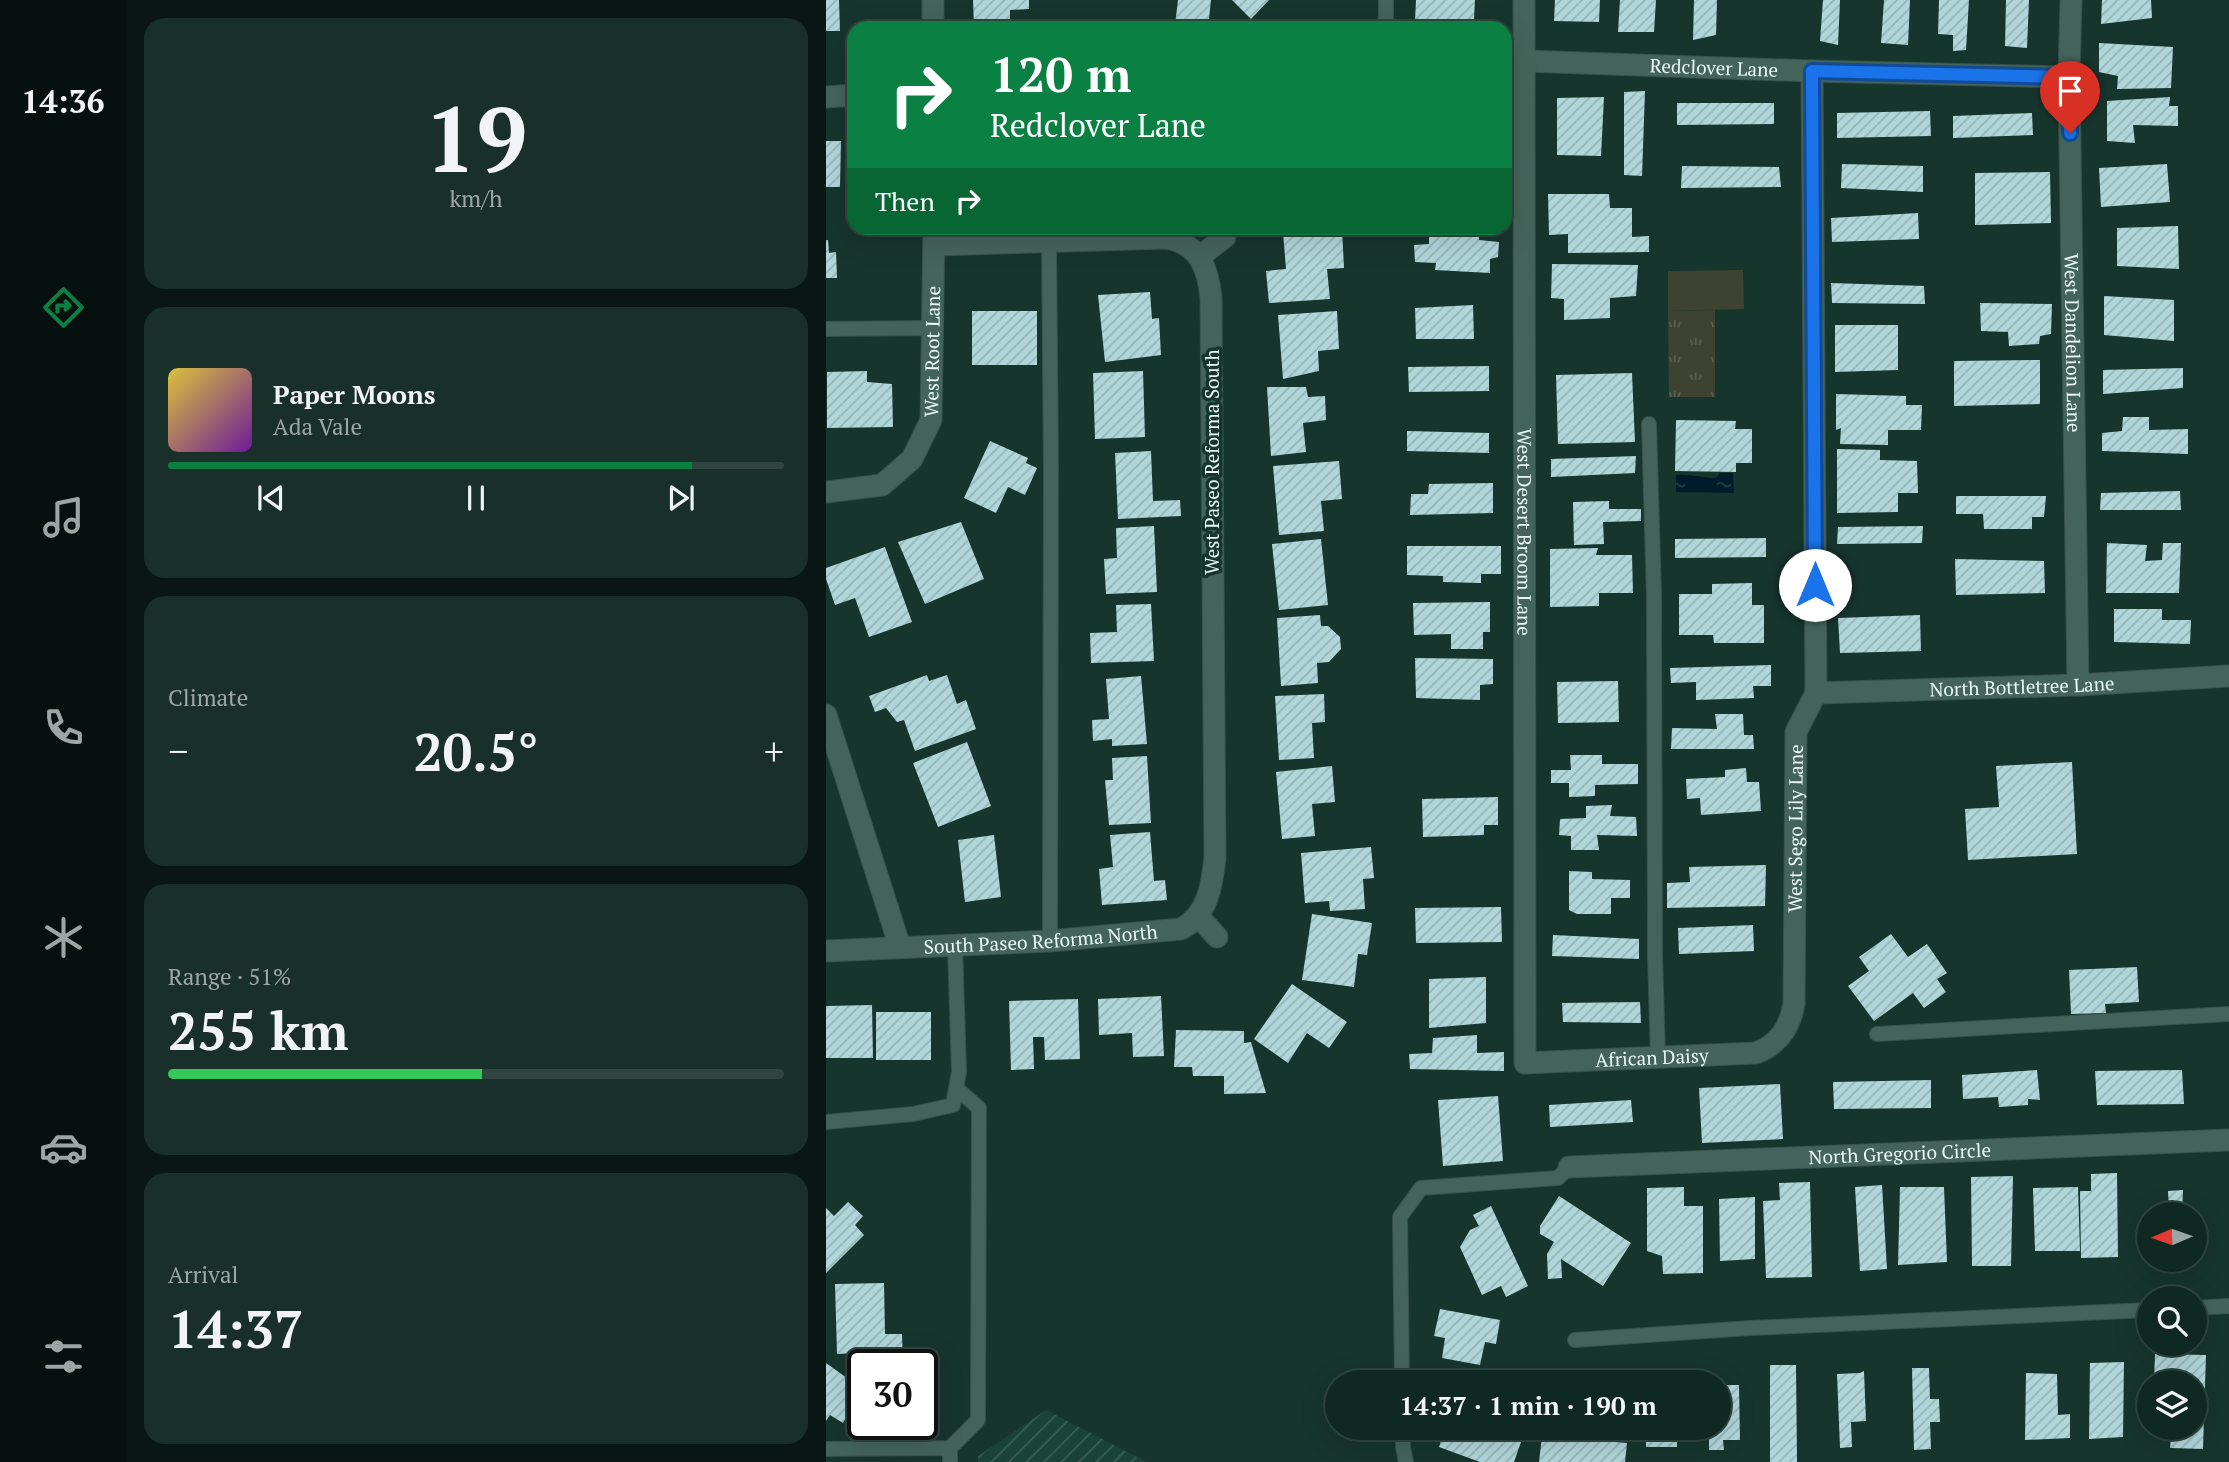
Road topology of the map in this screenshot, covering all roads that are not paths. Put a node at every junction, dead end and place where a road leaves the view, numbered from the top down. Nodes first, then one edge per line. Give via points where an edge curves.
1 (933, 0) edge
2 (1386, 0) edge
3 (1524, 0) edge
4 (2071, 0) edge
5 (933, 21) edge
6 (1385, 21) edge
7 (1525, 61) junction
8 (1812, 71) junction
9 (2069, 77) junction
10 (847, 96) edge
11 (826, 97) edge
12 (934, 236) edge
13 (1225, 236) dead end
14 (1049, 243) junction
15 (1199, 257) junction
16 (933, 328) junction
17 (826, 329) edge
18 (1649, 424) dead end
19 (826, 492) edge
20 (2229, 676) edge
21 (2078, 685) junction
22 (1816, 693) junction
23 (826, 715) edge
24 (1190, 923) junction
25 (1217, 937) dead end
26 (1050, 941) junction
27 (955, 945) junction
28 (900, 947) junction
29 (826, 951) edge
30 (2229, 1014) edge
31 (1877, 1034) dead end
32 (1776, 1040) joint
33 (1658, 1056) junction
34 (1525, 1063) joint
35 (956, 1088) junction
36 (826, 1122) edge
37 (2229, 1140) edge
38 (1569, 1167) joint
39 (2229, 1306) edge
40 (2207, 1307) edge
41 (2137, 1311) edge
42 (1575, 1340) dead end
43 (1402, 1370) edge
44 (1403, 1440) edge
45 (826, 1449) edge
46 (950, 1455) edge
47 (1406, 1462) edge

1 - 5 street
2 - 6 lane
3 - 7 street, West Desert Broom Lane
4 - 9 street, West Dandelion Lane
7 - 8 street, Redclover Lane
7 - 34 street, West Desert Broom Lane
8 - 9 street, Redclover Lane
8 - 22 street, West Sego Lily Lane
9 - 21 street, West Dandelion Lane
10 - 11 street
12 - 14 street
12 - 16 street, West Root Lane
13 - 15 street
14 - 15 street via 1166,238 1181,241
14 - 26 lane
15 - 24 street, West Paseo Reforma South via 1211,298 1215,858 1212,884
16 - 17 lane
16 - 19 street, West Root Lane via 931,419 912,459 882,485
18 - 33 lane
20 - 21 street, North Bottletree Lane
21 - 22 street, North Bottletree Lane
22 - 32 street, West Sego Lily Lane via 1796,732 1794,1004 1788,1026
23 - 28 street
24 - 25 street
24 - 26 street, South Paseo Reforma North via 1158,933
26 - 27 street, South Paseo Reforma North
27 - 28 street, South Paseo Reforma North
27 - 35 lane
28 - 29 street, South Paseo Reforma North
30 - 31 lane
32 - 33 street, African Daisy via 1756,1053
33 - 34 street, African Daisy
35 - 36 lane via 953,1105 913,1114
35 - 46 lane via 979,1108 978,1420
37 - 38 street, North Gregorio Circle
38 - 43 lane via 1558,1178 1421,1188 1400,1217
39 - 40 lane
41 - 42 lane
44 - 47 lane
45 - 46 lane

